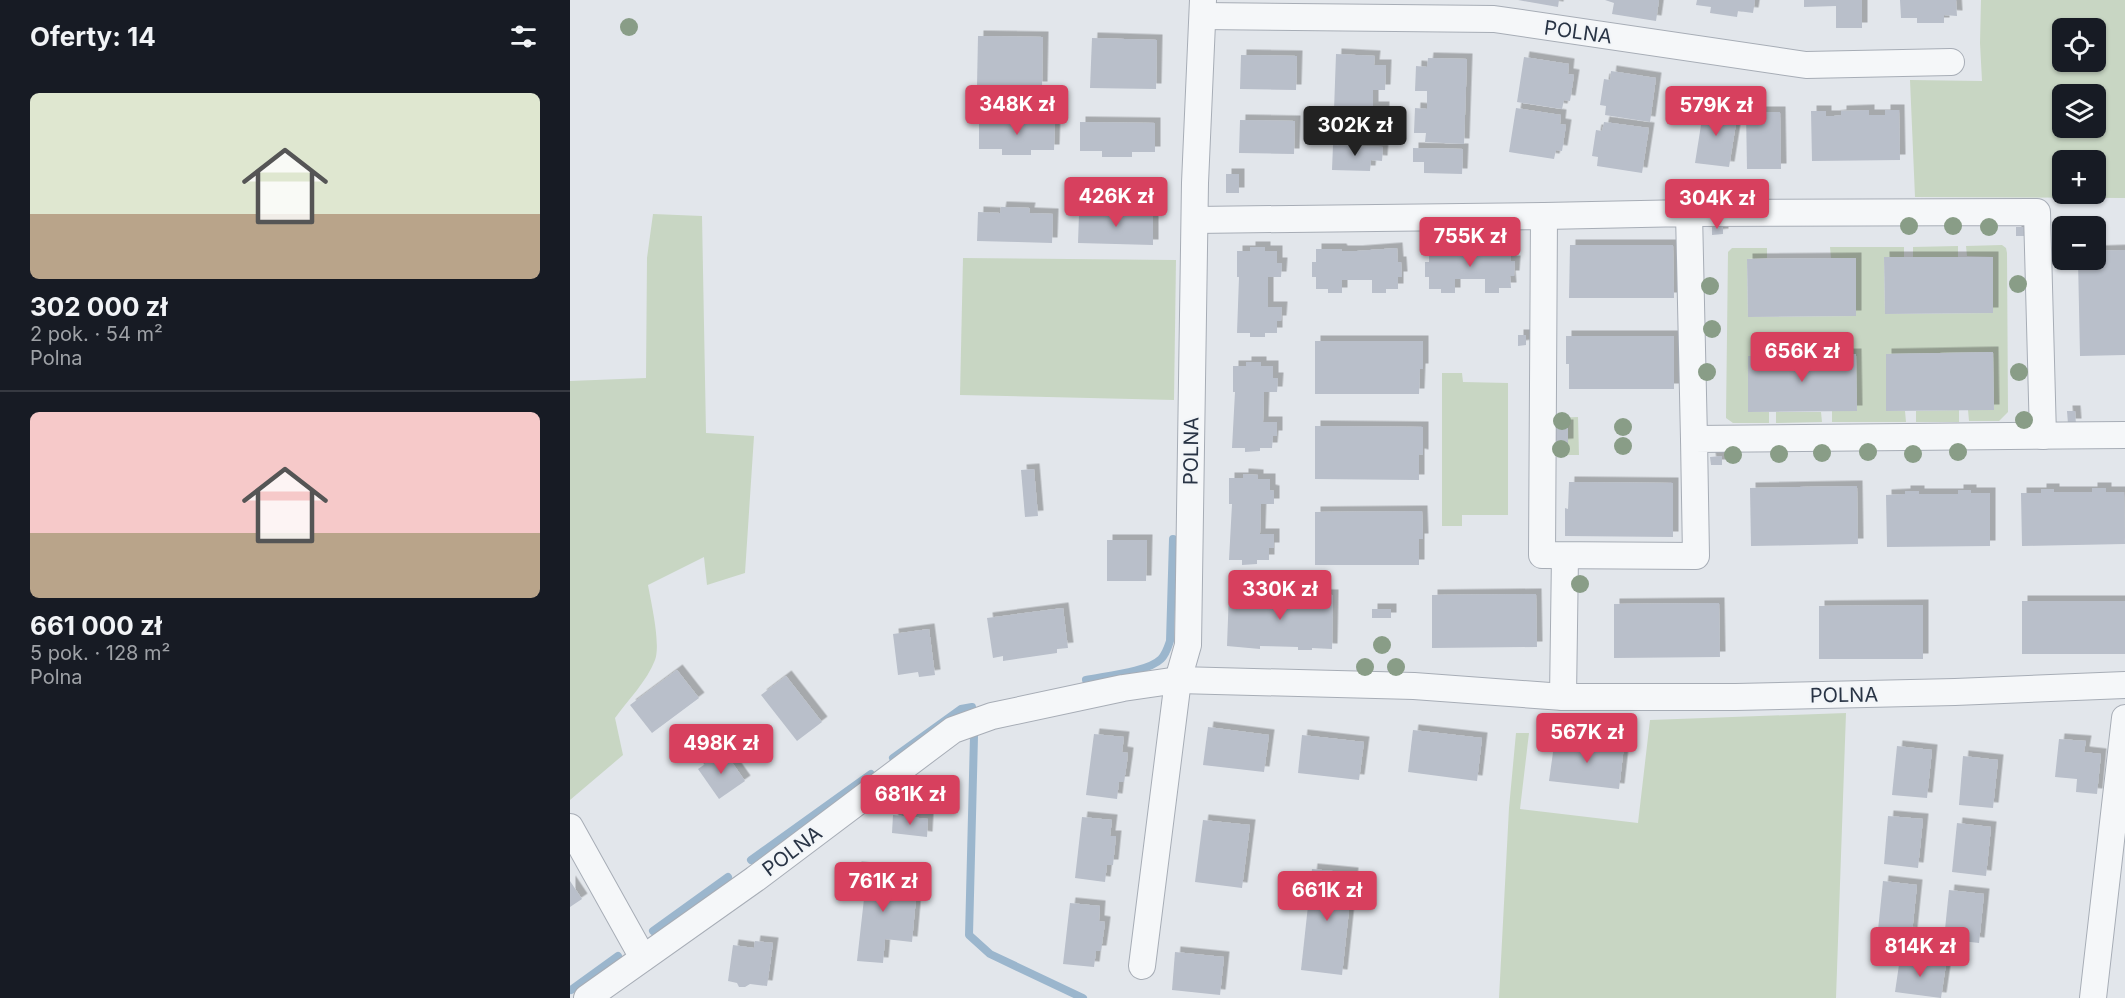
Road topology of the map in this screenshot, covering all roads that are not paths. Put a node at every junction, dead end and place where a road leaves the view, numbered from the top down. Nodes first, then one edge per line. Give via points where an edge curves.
1 (1203, 8) edge
2 (1951, 62) dead end
3 (1689, 213) junction
4 (1544, 216) junction
5 (1195, 220) junction
6 (2125, 435) edge
7 (2043, 436) junction
8 (1695, 439) junction
9 (1565, 556) junction
10 (1178, 680) junction
11 (2125, 685) edge
12 (1563, 697) junction
13 (2125, 718) edge
14 (570, 827) edge
15 (643, 958) junction
16 (1142, 966) dead end
17 (587, 998) edge
18 (2092, 998) edge

1 - 2 street, POLNA via 1494,20 1806,65
1 - 5 street, POLNA
3 - 4 street
3 - 7 street via 2037,212
3 - 8 street
4 - 5 street
4 - 9 street via 1542,555
5 - 10 street, POLNA via 1188,645
6 - 7 street
7 - 8 street
8 - 9 street via 1696,556
9 - 12 street
10 - 12 street, POLNA via 1414,686
10 - 15 street, POLNA via 992,717 953,730
10 - 16 street, POLNA
11 - 12 street, POLNA via 1801,696
13 - 18 street
14 - 15 street
15 - 17 street, POLNA

